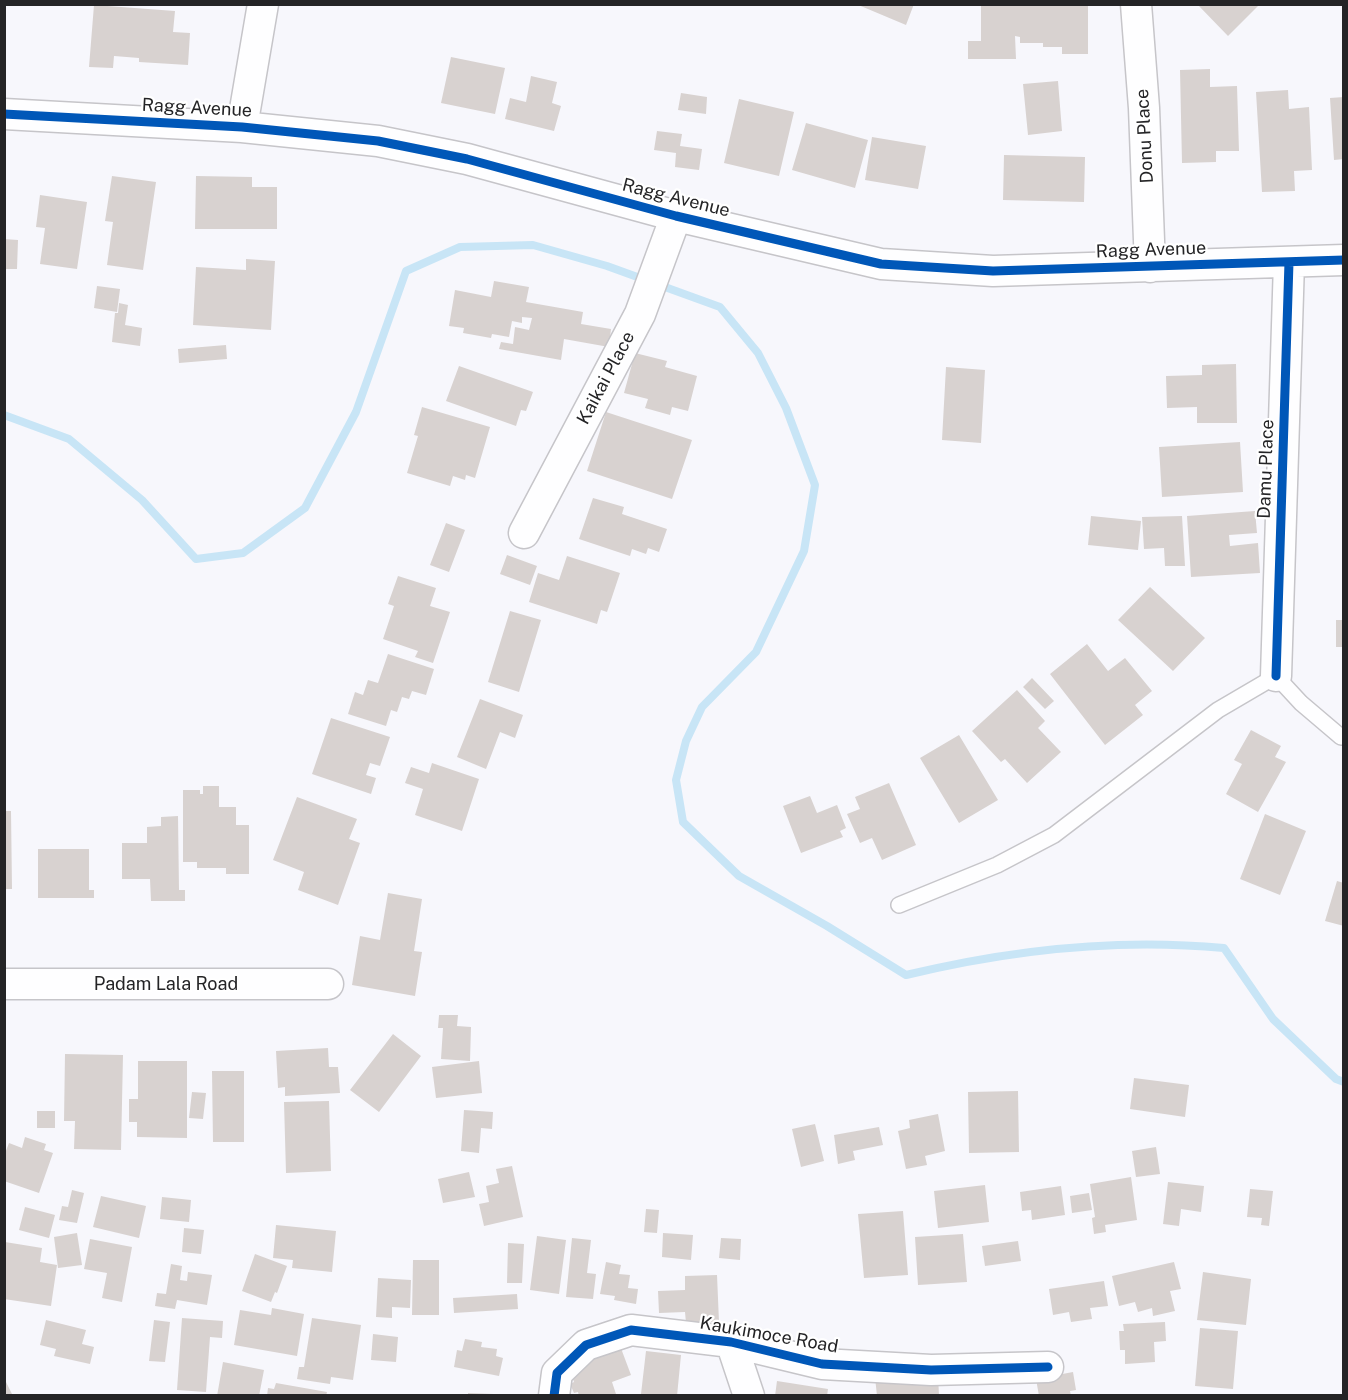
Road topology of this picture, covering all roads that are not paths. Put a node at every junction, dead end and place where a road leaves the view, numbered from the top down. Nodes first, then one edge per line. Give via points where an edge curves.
1 (263, 4) edge
2 (1136, 4) edge
3 (4, 114) edge
4 (242, 127) junction
5 (676, 216) junction
6 (1344, 260) edge
7 (1289, 262) junction
8 (1150, 267) junction
9 (524, 533) dead end
10 (1276, 676) junction
11 (1341, 737) dead end
12 (899, 905) dead end
13 (4, 984) edge
14 (328, 984) dead end
15 (732, 1342) junction
16 (1048, 1367) dead end
17 (561, 1388) edge
18 (749, 1395) edge

1 - 4 street
2 - 8 street, Donu Place
3 - 4 street, Ragg Avenue
4 - 5 street, Ragg Avenue via 378,141 467,159
5 - 8 street, Ragg Avenue via 881,264 993,271
5 - 9 street, Kaikai Place via 640,314
6 - 7 street, Ragg Avenue
7 - 8 street, Ragg Avenue
7 - 10 street, Damu Place
10 - 11 lane
10 - 12 lane via 1218,710 1054,835 997,865
13 - 14 street, Padam Lala Road
15 - 16 street, Kaukimoce Road via 822,1364 931,1370
15 - 17 street, Kaukimoce Road via 631,1330 586,1345
15 - 18 street

